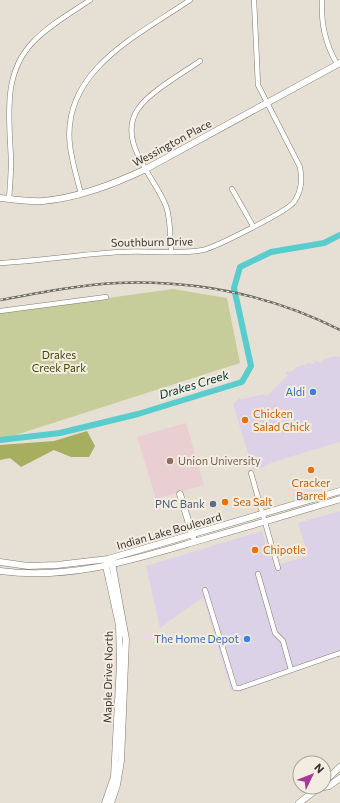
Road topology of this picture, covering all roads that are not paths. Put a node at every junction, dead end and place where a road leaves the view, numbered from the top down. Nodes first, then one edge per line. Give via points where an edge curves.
1 (90, 0) edge
2 (190, 0) edge
3 (254, 0) edge
4 (322, 0) edge
5 (200, 61) dead end
6 (339, 64) edge
7 (266, 103) junction
8 (146, 169) junction
9 (232, 189) dead end
10 (81, 194) junction
11 (0, 198) edge
12 (9, 199) junction
13 (253, 226) junction
14 (171, 251) junction
15 (0, 263) edge
16 (106, 297) dead end
17 (0, 311) edge
18 (251, 473) dead end
19 (340, 491) edge
20 (180, 494) dead end
21 (340, 499) edge
22 (263, 514) junction
23 (265, 521) junction
24 (192, 535) junction
25 (196, 542) junction
26 (108, 559) junction
27 (0, 562) edge
28 (110, 566) junction
29 (278, 568) dead end
30 (0, 571) edge
31 (258, 574) dead end
32 (205, 590) dead end
33 (340, 653) edge
34 (291, 670) junction
35 (340, 767) edge
36 (332, 774) edge
37 (116, 778) junction
38 (310, 795) edge
39 (105, 803) edge
40 (111, 803) edge
41 (299, 803) edge

1 - 12 street via 32,43 15,72 10,89 9,108
2 - 10 street via 99,64 83,84 73,105 70,132 70,145
3 - 7 street, Southburn Drive via 258,85
4 - 6 street via 323,31 331,53
5 - 8 street via 137,109 131,132
6 - 7 street, Wessington Place
7 - 8 street, Wessington Place
7 - 13 street, Southburn Drive via 294,154 302,179 300,192 293,203
8 - 10 street, Wessington Place
8 - 14 street via 166,206
9 - 13 street
10 - 12 street, Wessington Place via 43,201
11 - 12 street, Wessington Place
13 - 14 street, Southburn Drive via 205,250
14 - 15 street, Southburn Drive via 108,252
16 - 17 street
18 - 22 street
19 - 22 street, Indian Lake Boulevard
20 - 24 street
21 - 23 street, Indian Lake Boulevard
22 - 23 street
22 - 24 street, Indian Lake Boulevard
23 - 25 street, Indian Lake Boulevard
23 - 29 street
24 - 25 street
24 - 26 street, Indian Lake Boulevard
25 - 28 street, Indian Lake Boulevard
26 - 27 street, Indian Lake Boulevard via 28,566
26 - 28 street, Maple Drive North
28 - 30 street, Indian Lake Boulevard via 61,573 24,574
28 - 37 street, Maple Drive North via 121,625 122,664
31 - 34 street via 275,633 283,641
32 - 34 street via 235,688
33 - 34 street
35 - 36 street
37 - 39 street, Maple Drive North
37 - 40 street, Maple Drive North
38 - 41 street

